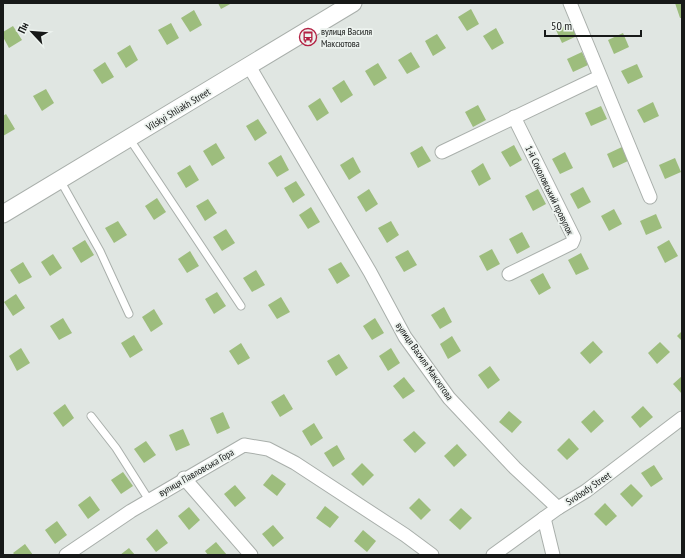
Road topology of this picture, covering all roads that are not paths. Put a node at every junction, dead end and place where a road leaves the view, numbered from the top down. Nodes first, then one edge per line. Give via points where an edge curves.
1 (353, 3) edge
2 (570, 3) edge
3 (249, 66) junction
4 (599, 77) junction
5 (514, 118) junction
6 (129, 138) junction
7 (442, 152) dead end
8 (60, 180) junction
9 (650, 197) dead end
10 (3, 214) edge
11 (509, 274) dead end
12 (241, 306) dead end
13 (129, 314) dead end
14 (91, 416) dead end
15 (682, 418) edge
16 (184, 478) junction
17 (149, 500) junction
18 (558, 508) junction
19 (544, 518) junction
20 (66, 555) edge
21 (251, 555) edge
22 (432, 555) edge
23 (494, 555) edge
24 (554, 555) edge

1 - 3 street, Vilskyi Shliakh Street
2 - 4 street
3 - 6 street, Vilskyi Shliakh Street
3 - 18 street, вулиця Василя Максютова via 370,272 405,337 449,398 515,468
4 - 5 street
4 - 9 street
5 - 7 street
5 - 11 street, 1-й Соколовський провулок via 574,238 572,243
6 - 8 street, Vilskyi Shliakh Street
6 - 12 lane
8 - 10 street, Vilskyi Shliakh Street
8 - 13 lane via 100,251
14 - 17 lane via 116,448
15 - 18 street, Svobody Street via 586,491
16 - 17 street, вулиця Павловська Гора
16 - 21 street
16 - 22 street, вулиця Павловська Гора via 244,445 268,449 295,463
17 - 20 street, вулиця Павловська Гора
18 - 19 street, Svobody Street
19 - 23 street, Svobody Street
19 - 24 street

